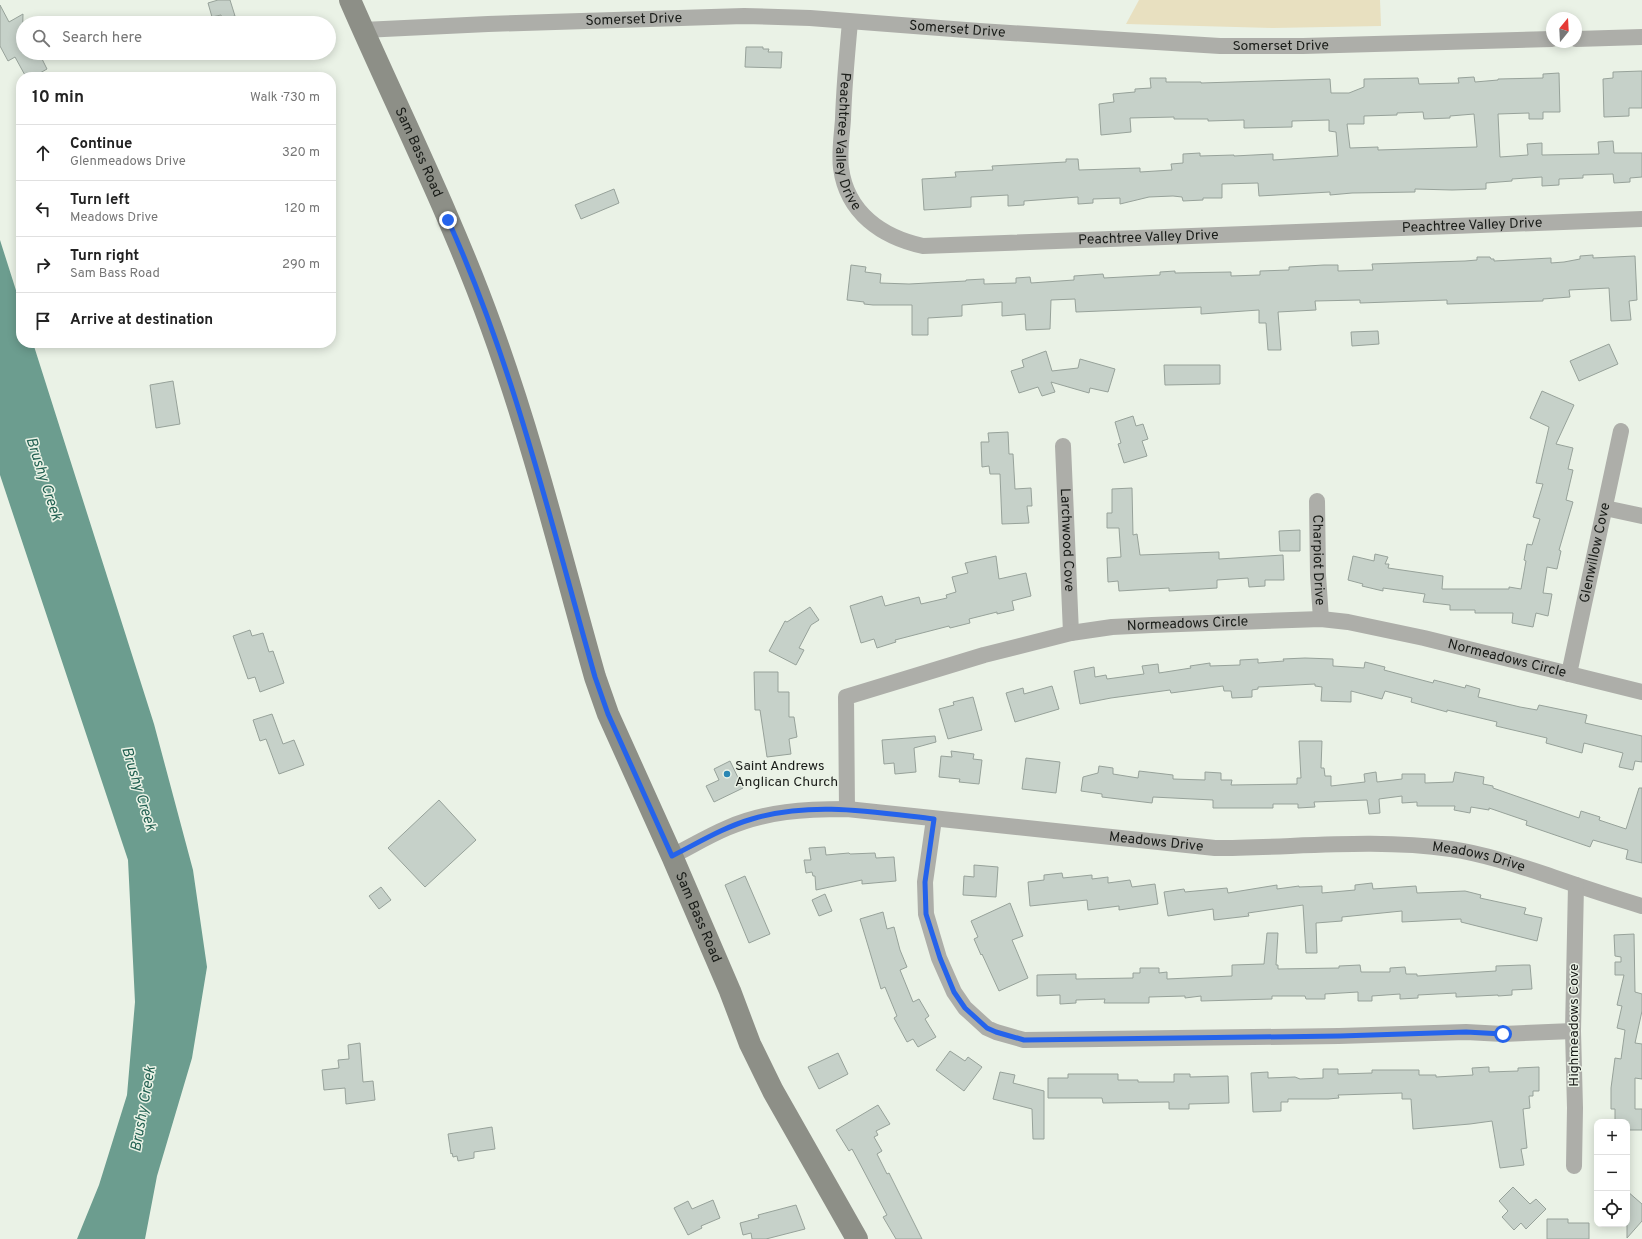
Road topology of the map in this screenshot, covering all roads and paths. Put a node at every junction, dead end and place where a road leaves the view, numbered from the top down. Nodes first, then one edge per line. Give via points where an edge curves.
1 (350, 0) edge
2 (850, 22) junction
3 (363, 30) junction
4 (1642, 37) edge
5 (1582, 38) edge
6 (1546, 39) edge
7 (1642, 219) edge
8 (1621, 431) dead end
9 (1063, 446) dead end
10 (1317, 501) dead end
11 (1605, 508) junction
12 (1642, 516) edge
13 (1321, 619) junction
14 (1071, 633) junction
15 (1569, 674) junction
16 (1642, 692) edge
17 (847, 809) junction
18 (934, 819) junction
19 (672, 856) junction
20 (1576, 885) junction
21 (1642, 906) edge
22 (1573, 1031) junction
23 (1574, 1166) dead end
24 (857, 1239) edge

1 - 3 main road, Sam Bass Road
2 - 3 street, Somerset Drive via 744,16
2 - 6 street, Somerset Drive via 1220,46
2 - 7 street, Peachtree Valley Drive via 841,160 844,183 852,200 866,219 890,235 914,244 923,246
3 - 19 main road, Sam Bass Road via 456,238 491,325 521,414 595,677 608,714
4 - 5 street
8 - 11 street, Glenwillow Cove
9 - 14 street, Larchwood Cove
10 - 13 street, Charpiot Drive
11 - 12 street
11 - 15 street, Glenwillow Cove
13 - 14 street, Normeadows Circle via 1112,627
13 - 15 street, Normeadows Circle via 1424,638
14 - 17 street, Normeadows Circle via 984,655 846,697
15 - 16 street, Normeadows Circle
17 - 18 street, Meadows Drive
17 - 19 street, Meadows Drive via 806,809 753,819 727,828
18 - 20 street, Meadows Drive via 1215,848 1334,844 1426,846 1478,854
18 - 22 street via 925,882 926,914 940,958 954,992 965,1008 979,1022 996,1032 1014,1038 1032,1040 1316,1037
19 - 24 main road, Sam Bass Road via 773,1091
20 - 21 street, Meadows Drive
20 - 22 street, Highmeadows Cove
22 - 23 street, Highmeadows Cove

